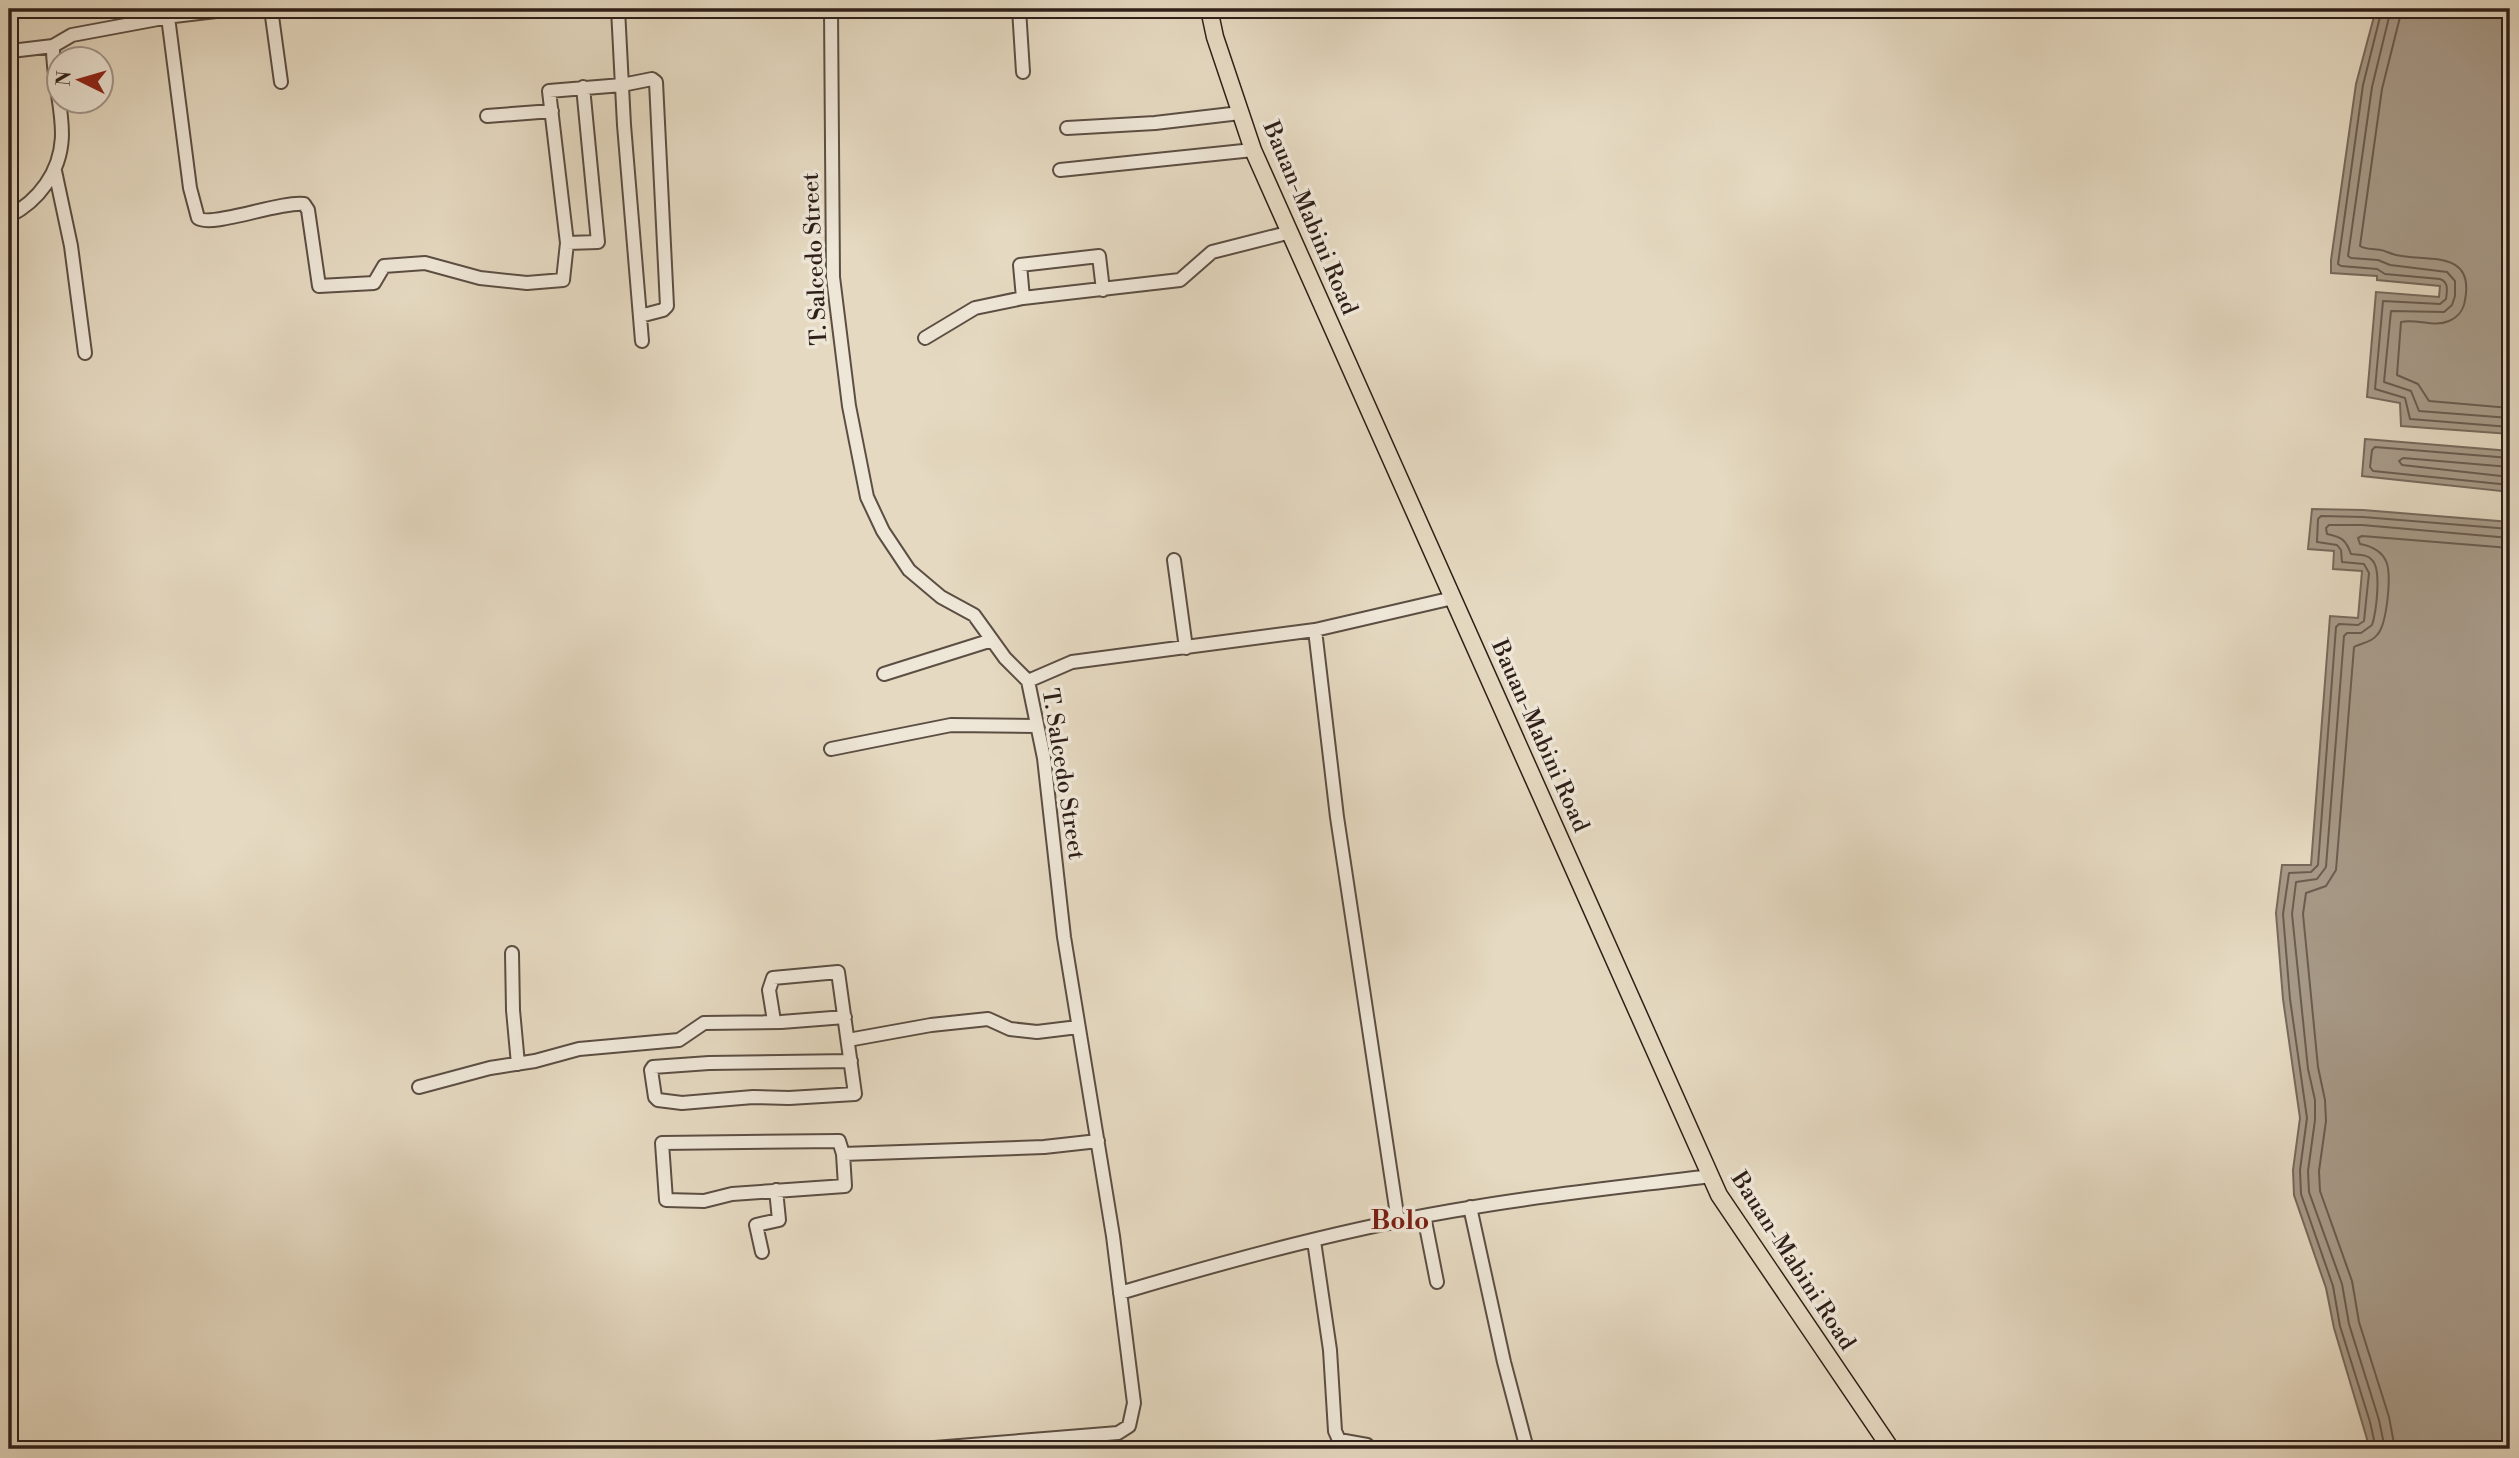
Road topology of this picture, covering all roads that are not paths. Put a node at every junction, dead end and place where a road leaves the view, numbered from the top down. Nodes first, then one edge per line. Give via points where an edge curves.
1 (233, 9) edge
2 (271, 9) edge
3 (618, 9) edge
4 (831, 9) edge
5 (1019, 9) edge
6 (1209, 9) edge
7 (168, 17) junction
8 (53, 46) edge
9 (46, 47) edge
10 (11, 51) dead end
11 (1023, 72) dead end
12 (281, 82) dead end
13 (622, 85) junction
14 (583, 87) junction
15 (552, 111) junction
16 (1240, 113) junction
17 (61, 116) edge
18 (488, 116) dead end
19 (1067, 128) dead end
20 (1253, 150) junction
21 (1060, 170) dead end
22 (55, 171) junction
23 (9, 216) edge
24 (1291, 232) junction
25 (567, 243) junction
26 (1103, 290) junction
27 (1023, 298) junction
28 (640, 316) junction
29 (925, 338) dead end
30 (642, 341) dead end
31 (85, 353) dead end
32 (1174, 560) dead end
33 (1454, 598) junction
34 (1315, 630) junction
35 (992, 640) junction
36 (1185, 648) junction
37 (884, 674) dead end
38 (1028, 681) junction
39 (1036, 726) junction
40 (831, 749) dead end
41 (512, 953) dead end
42 (845, 1017) junction
43 (774, 1021) junction
44 (1078, 1027) junction
45 (848, 1040) junction
46 (850, 1061) junction
47 (518, 1064) junction
48 (419, 1087) dead end
49 (1098, 1141) junction
50 (843, 1154) junction
51 (1711, 1176) junction
52 (776, 1190) junction
53 (1470, 1208) junction
54 (1424, 1216) junction
55 (1398, 1221) junction
56 (1314, 1241) junction
57 (762, 1252) dead end
58 (1437, 1282) dead end
59 (1120, 1293) junction
60 (922, 1449) edge
61 (1369, 1449) edge
62 (1527, 1449) edge
63 (1891, 1449) edge

1 - 7 street
2 - 12 street
3 - 13 street
4 - 35 street, T. Salcedo Street via 833,277 847,394 867,497 909,569 941,597 974,615
5 - 11 street
6 - 16 main road, Bauan-Mabini Road
7 - 8 street via 72,35
7 - 25 street via 190,188 203,222 304,204 319,286 374,283 384,266 425,263 480,278 527,283 563,280
9 - 10 street
13 - 14 street
13 - 28 street
13 - 28 street via 656,82 667,306
14 - 15 street via 549,91
14 - 25 street via 598,242
15 - 18 street
15 - 25 street
16 - 19 street
16 - 20 main road, Bauan-Mabini Road
17 - 22 street via 62,149
20 - 21 street
20 - 24 main road, Bauan-Mabini Road
22 - 23 street via 41,192
22 - 31 street via 71,246
24 - 26 street via 1212,252 1180,280
24 - 33 main road, Bauan-Mabini Road
26 - 27 street
26 - 27 street via 1099,256 1020,265
27 - 29 street via 975,308
28 - 30 street
32 - 36 street
33 - 34 street
33 - 51 main road, Bauan-Mabini Road
34 - 36 street
34 - 55 street via 1337,817
35 - 37 street
35 - 38 street, T. Salcedo Street
36 - 38 street via 1072,662
38 - 39 street, T. Salcedo Street
39 - 40 street via 951,725
39 - 44 street, T. Salcedo Street via 1044,758
41 - 47 street
42 - 43 street
42 - 43 street via 838,972 773,978 769,990
42 - 45 street
43 - 47 street via 704,1023 679,1040 579,1049
44 - 45 street via 1010,1029 989,1019
44 - 49 street, T. Salcedo Street
45 - 46 street
46 - 46 street via 678,1064 651,1070 655,1097 682,1103 855,1094
47 - 48 street
49 - 50 street
49 - 59 street, T. Salcedo Street
50 - 52 street via 845,1186
50 - 52 street via 839,1141 662,1143 666,1200 704,1201
51 - 53 street
51 - 63 main road, Bauan-Mabini Road via 1719,1195
52 - 57 street via 779,1220 756,1225
53 - 54 street
53 - 62 street
54 - 55 street
54 - 58 street
55 - 56 street
56 - 59 street
56 - 61 street via 1330,1350 1335,1431 1339,1440
59 - 60 street, T. Salcedo Street via 1134,1403 1129,1426 1118,1433

